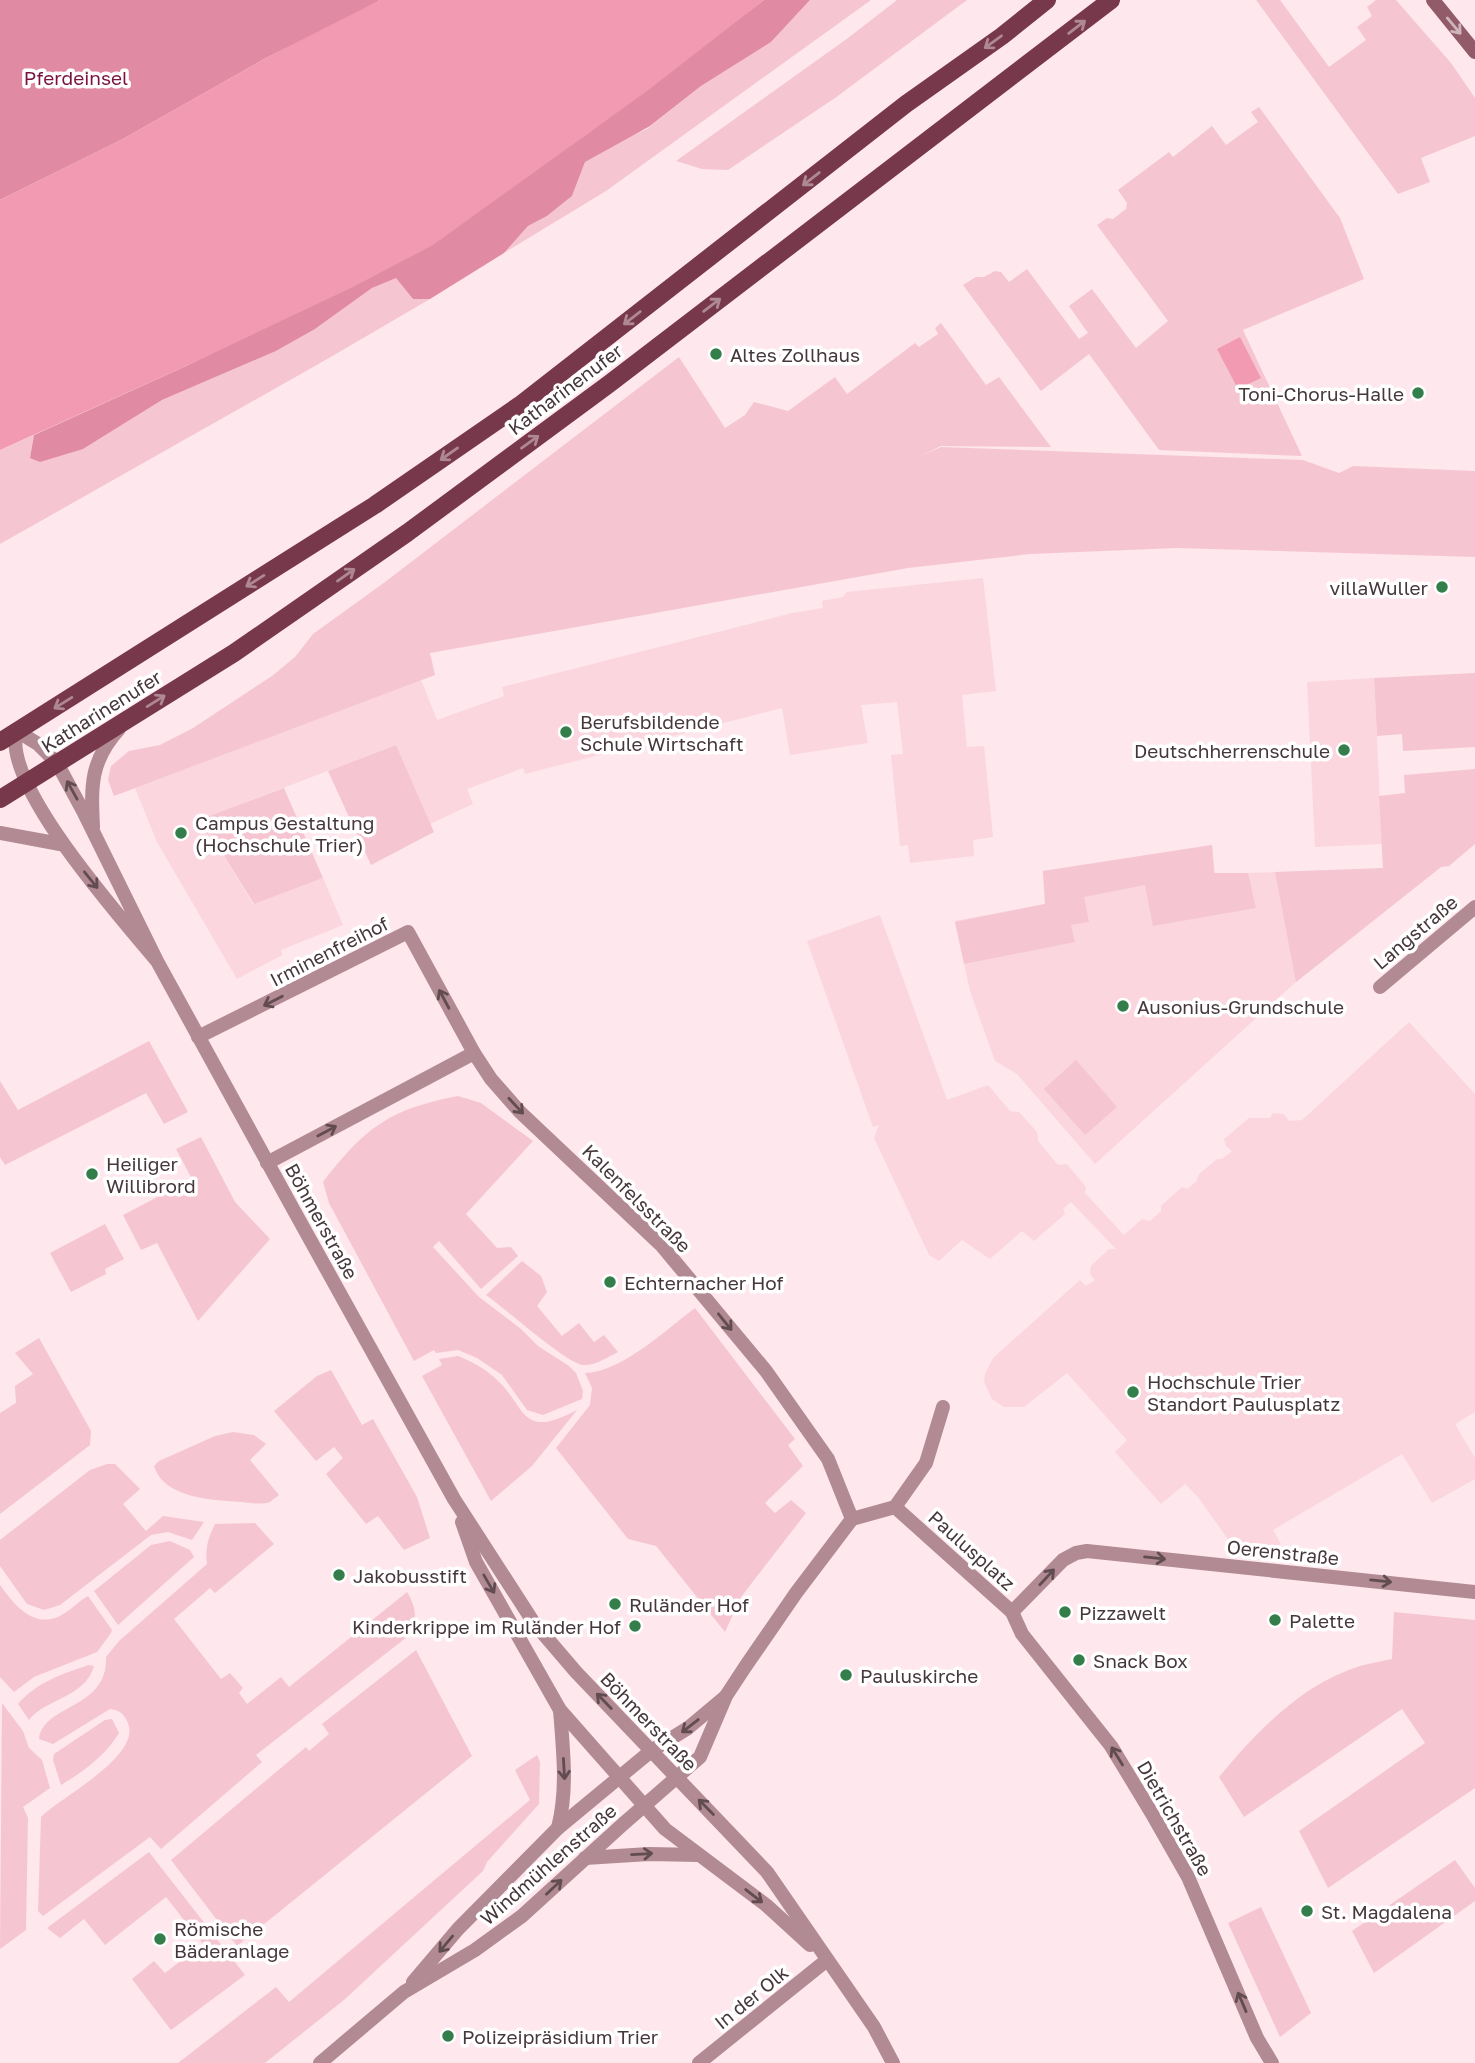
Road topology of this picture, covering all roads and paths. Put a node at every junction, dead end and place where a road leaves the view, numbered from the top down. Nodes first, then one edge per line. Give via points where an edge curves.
1 (1047, 0) edge
2 (1111, 0) edge
3 (1433, 0) edge
4 (1475, 52) edge
5 (130, 718) junction
6 (17, 732) junction
7 (0, 743) edge
8 (57, 764) junction
9 (25, 784) junction
10 (0, 799) edge
11 (94, 832) junction
12 (0, 833) edge
13 (60, 844) junction
14 (1475, 907) edge
15 (157, 961) junction
16 (1380, 987) dead end
17 (198, 1037) junction
18 (474, 1053) junction
19 (267, 1163) junction
20 (943, 1407) dead end
21 (454, 1499) junction
22 (895, 1507) junction
23 (852, 1519) junction
24 (1087, 1551) joint
25 (1475, 1592) edge
26 (1012, 1612) junction
27 (726, 1696) junction
28 (560, 1710) junction
29 (651, 1751) junction
30 (618, 1777) junction
31 (678, 1778) junction
32 (644, 1807) junction
33 (558, 1828) junction
34 (699, 1855) junction
35 (585, 1858) junction
36 (827, 1960) junction
37 (404, 1992) junction
38 (320, 2063) edge
39 (699, 2063) edge
40 (892, 2063) edge
41 (1272, 2063) edge

1 -> 6 main road, Katharinenufer via 520,405 374,505
5 -> 2 main road, Katharinenufer via 234,653 407,533
3 -> 4 main road
5 - 8 main road, Katharinenufer
5 - 11 street, Böhmerstraße via 109,740 96,765
6 - 7 main road, Katharinenufer
6 - 8 street, Böhmerstraße via 38,744
6 - 9 street, Böhmerstraße via 14,751
8 - 9 main road, Katharinenufer
11 -> 8 street, Böhmerstraße
9 - 10 main road, Katharinenufer
9 - 13 street, Böhmerstraße
11 - 15 street, Böhmerstraße
12 - 13 street
13 -> 15 street, Böhmerstraße
14 - 16 street, Langstraße
15 - 17 street, Böhmerstraße
18 -> 17 street, Irminenfreihof via 408,932
17 - 19 street, Böhmerstraße
19 -> 18 street
18 -> 23 street, Kalenfelsstraße via 520,1112 662,1246 766,1371 828,1459
19 - 21 street, Böhmerstraße
20 - 22 street via 926,1463
21 -> 28 street, Böhmerstraße via 476,1562
29 -> 21 street, Böhmerstraße via 534,1623
22 - 23 street
22 - 26 street, Paulusplatz
23 - 27 street
24 -> 25 street, Oerenstraße
26 -> 24 street, Paulusplatz via 1063,1560
41 -> 26 street, Dietrichstraße via 1188,1877 1151,1812 1111,1746 1021,1634
27 -> 29 street, Windmühlenstraße
27 - 31 street, Windmühlenstraße via 700,1757
28 - 30 street, Böhmerstraße
28 -> 33 street, Windmühlenstraße via 564,1782
29 - 30 street, Windmühlenstraße
29 - 31 street, Böhmerstraße
30 - 32 street, Böhmerstraße
30 - 33 street, Windmühlenstraße
31 - 32 street, Windmühlenstraße
36 -> 31 street, Böhmerstraße via 767,1872
32 - 34 street, Böhmerstraße
32 - 35 street, Windmühlenstraße
33 -> 37 street, Windmühlenstraße via 458,1929
35 -> 34 street
34 -> 36 street, Böhmerstraße via 766,1905
37 -> 35 street, Windmühlenstraße via 513,1923
36 - 39 street, In der Olk
36 - 40 street, Böhmerstraße via 874,2027
37 - 38 street, Windmühlenstraße

